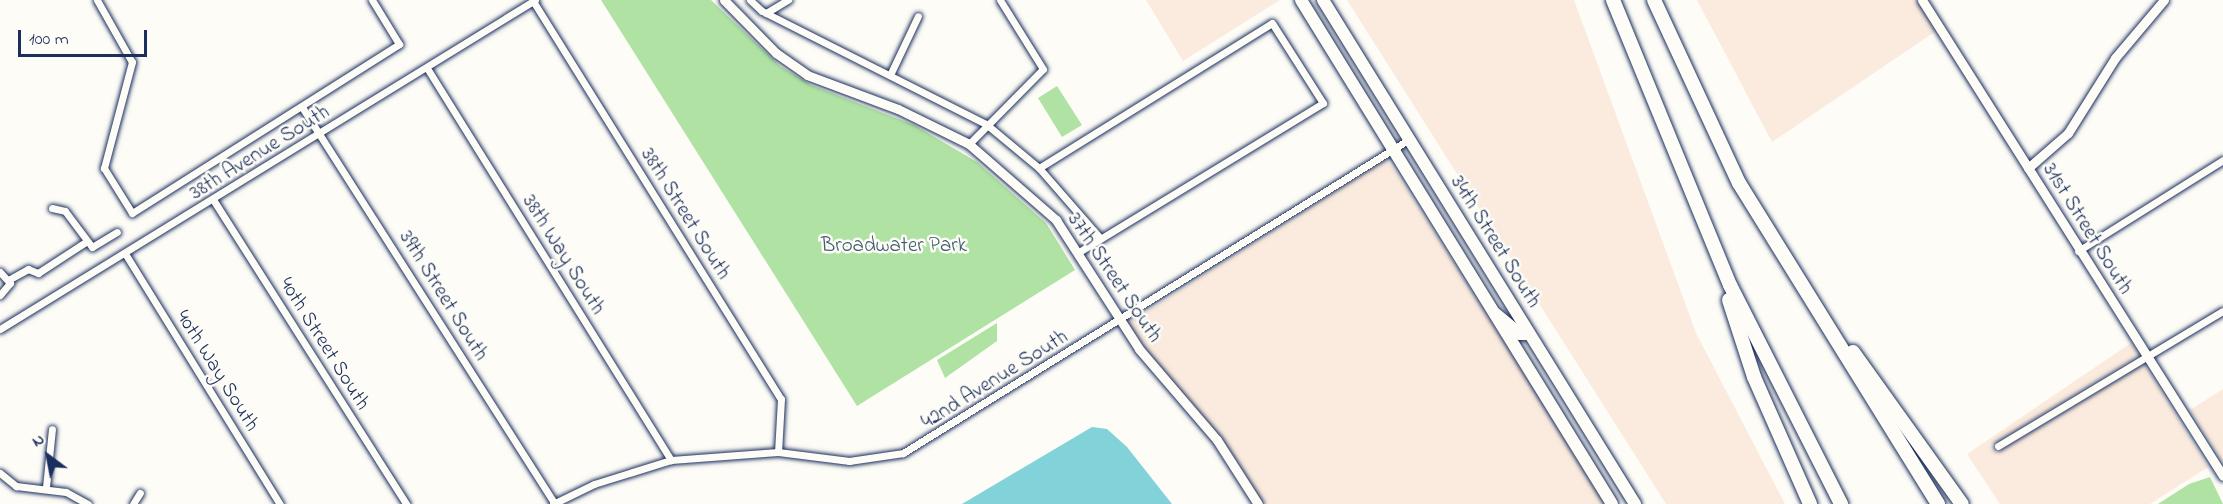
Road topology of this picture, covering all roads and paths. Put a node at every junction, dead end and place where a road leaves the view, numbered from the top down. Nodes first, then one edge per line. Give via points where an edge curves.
1 (97, 0) edge
2 (372, 0) edge
3 (724, 0) edge
4 (750, 0) edge
5 (788, 0) edge
6 (1000, 0) edge
7 (1301, 0) edge
8 (1323, 0) edge
9 (1613, 0) edge
10 (1654, 0) edge
11 (1923, 0) edge
12 (2164, 0) edge
13 (534, 1) edge
14 (766, 13) junction
15 (918, 16) dead end
16 (427, 68) junction
17 (890, 75) junction
18 (302, 107) junction
19 (986, 124) junction
20 (321, 134) junction
21 (1408, 140) junction
22 (969, 144) junction
23 (1392, 150) junction
24 (2223, 160) edge
25 (1039, 168) junction
26 (2028, 168) junction
27 (214, 201) junction
28 (52, 208) dead end
29 (117, 232) dead end
30 (1708, 232) junction
31 (1100, 237) junction
32 (84, 243) junction
33 (2078, 250) junction
34 (1079, 252) junction
35 (126, 255) junction
36 (0, 272) edge
37 (9, 279) junction
38 (0, 295) edge
39 (1492, 311) junction
40 (2223, 311) edge
41 (1122, 321) junction
42 (0, 328) edge
43 (1832, 332) junction
44 (1529, 334) junction
45 (1513, 345) junction
46 (2146, 359) junction
47 (1551, 370) junction
48 (52, 429) dead end
49 (1998, 446) dead end
50 (778, 452) junction
51 (671, 460) junction
52 (0, 473) edge
53 (2223, 476) edge
54 (46, 487) junction
55 (140, 493) dead end
56 (1808, 499) edge
57 (553, 503) edge
58 (88, 504) edge
59 (133, 504) edge
60 (280, 504) edge
61 (406, 504) edge
62 (1258, 504) edge
63 (1612, 504) edge
64 (1635, 504) edge
65 (1841, 504) edge
66 (1938, 504) edge
67 (1962, 504) edge

1 - 18 street, 38th Avenue South via 132,62 104,168 132,213
2 - 18 street, 38th Avenue South via 399,44
3 - 22 street, 37th Street South via 776,53 807,75 898,109
4 - 14 street
5 - 14 street
6 - 19 street via 1043,69
7 - 23 highway, 34th Street South
8 - 21 highway, 34th Street South
9 - 30 highway
10 - 43 highway via 1739,183
11 - 26 street, 31st Street South
12 - 26 street via 2115,58 2068,133
13 - 16 street, 38th Avenue South
13 - 50 street, 38th Street South via 781,399
14 - 17 street
15 - 17 street
16 - 20 street, 38th Avenue South
16 - 51 street, 38th Way South
17 - 19 street
18 - 20 street, 39th Street South
19 - 22 street
19 - 25 street
20 - 27 street, 38th Avenue South
20 - 57 street, 39th Street South
21 - 23 street, 42nd Avenue South
21 - 44 highway, 34th Street South
22 - 34 street, 37th Street South via 1056,220
23 - 39 highway, 34th Street South
23 - 41 street, 42nd Avenue South
24 - 33 street
25 - 31 street
25 - 31 street via 1272,23 1323,104 1113,235
26 - 33 street, 31st Street South
27 - 35 street, 38th Avenue South
27 - 61 street, 40th Street South
28 - 32 street via 65,211
29 - 32 street via 92,247
30 - 56 highway via 1754,377
30 - 65 highway
31 - 34 street
32 - 37 street via 38,273 28,269
33 - 46 street, 31st Street South
34 - 41 street, 37th Street South
35 - 42 street, 38th Avenue South
35 - 60 street, 40th Way South
36 - 37 street
37 - 38 street via 8,290
39 - 44 highway via 1520,334
39 - 45 highway, 34th Street South
40 - 46 street
41 - 50 street, 42nd Avenue South via 903,453 849,461
41 - 62 street, 37th Street South via 1158,374 1217,440
43 - 66 highway
43 - 67 highway via 1856,355
44 - 47 highway, 34th Street South
45 - 47 highway via 1525,345
45 - 63 highway, 34th Street South
46 - 49 street via 2135,360
46 - 53 street, 31st Street South
47 - 64 highway, 34th Street South
48 - 54 street
50 - 51 street, 42nd Avenue South
51 - 57 street, 42nd Avenue South
52 - 54 street via 16,486
54 - 58 street
55 - 59 street

